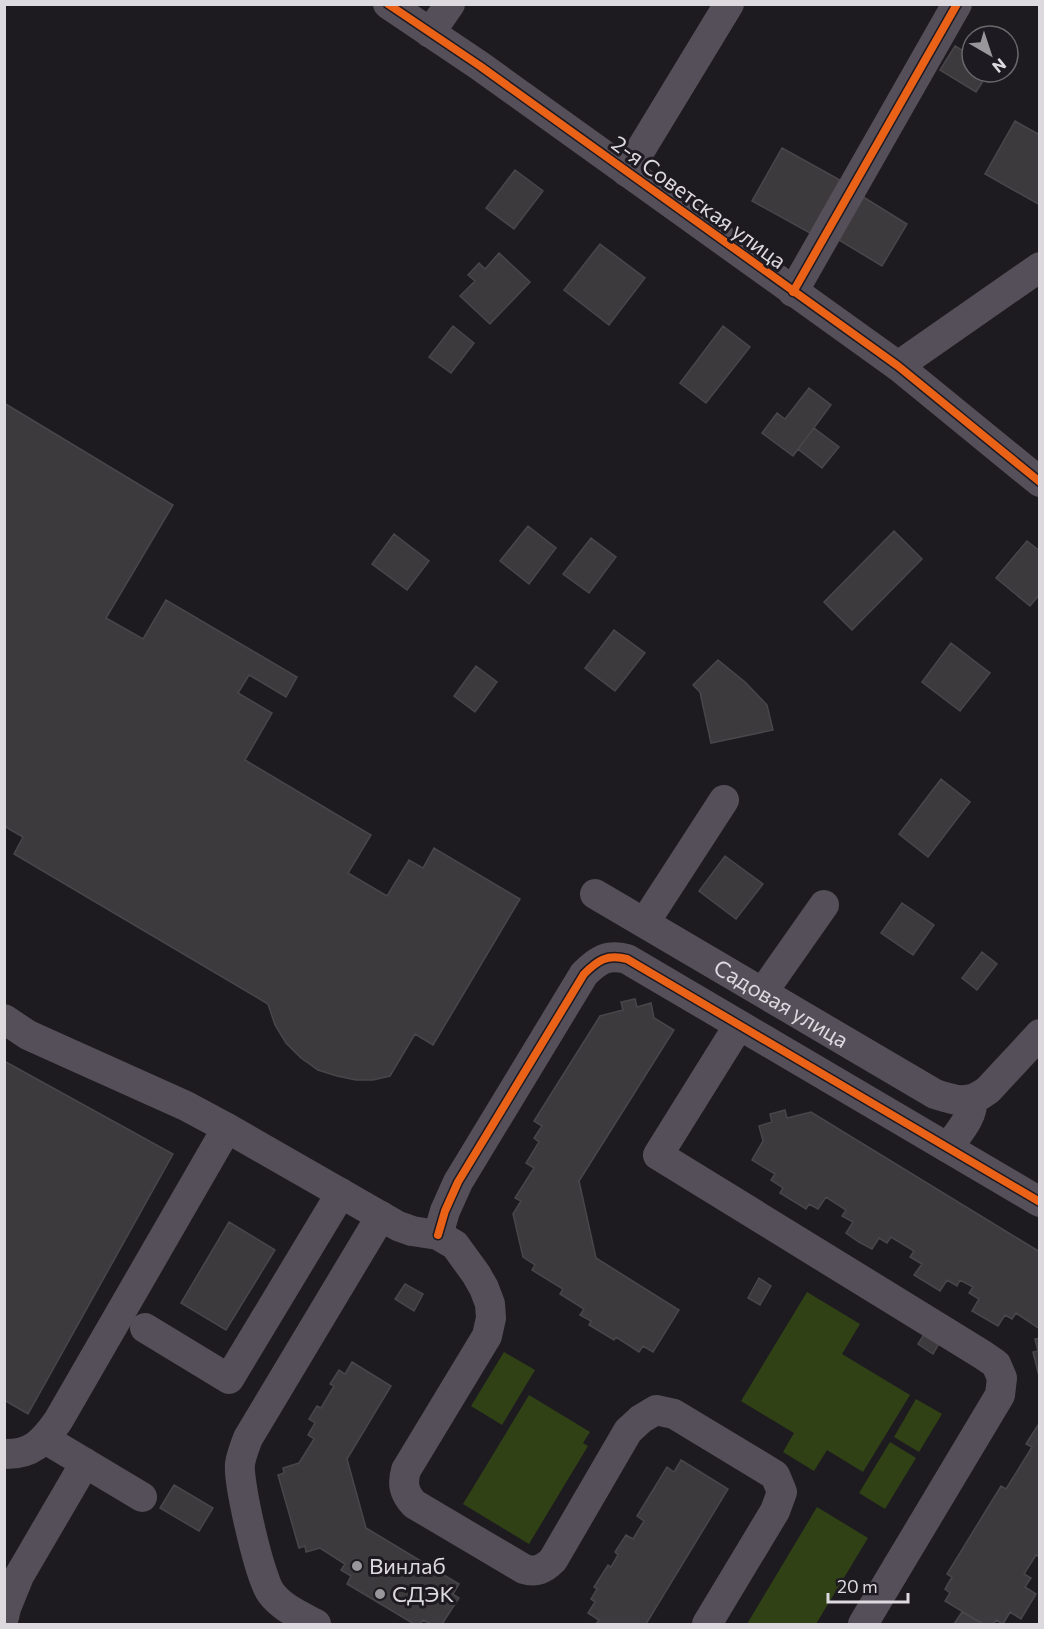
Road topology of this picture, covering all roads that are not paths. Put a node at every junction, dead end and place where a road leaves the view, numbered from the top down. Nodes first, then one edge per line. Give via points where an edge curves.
1 (388, 4) edge
2 (450, 4) edge
3 (729, 4) edge
4 (957, 4) edge
5 (430, 33) junction
6 (627, 172) junction
7 (1040, 267) edge
8 (793, 292) junction
9 (898, 366) junction
10 (1040, 482) edge
11 (724, 800) dead end
12 (595, 894) dead end
13 (824, 905) dead end
14 (645, 922) junction
15 (763, 992) junction
16 (4, 1019) edge
17 (739, 1025) junction
18 (1040, 1034) edge
19 (972, 1100) junction
20 (227, 1128) junction
21 (948, 1148) junction
22 (340, 1193) junction
23 (1040, 1202) edge
24 (381, 1216) junction
25 (438, 1235) junction
26 (146, 1328) dead end
27 (45, 1439) junction
28 (4, 1454) edge
29 (85, 1463) junction
30 (142, 1497) dead end
31 (4, 1617) edge
32 (316, 1624) edge
33 (707, 1624) edge
34 (863, 1624) edge

1 - 5 street, 2-я Советская улица
2 - 5 street
3 - 6 street
4 - 8 street
5 - 6 street, 2-я Советская улица
6 - 8 street, 2-я Советская улица
7 - 9 street
8 - 9 street, 2-я Советская улица
9 - 10 street, 2-я Советская улица
11 - 14 street
12 - 14 street, Садовая улица
13 - 15 street
14 - 15 street, Садовая улица
15 - 19 street, Садовая улица via 935,1094 954,1101
16 - 20 street via 28,1035
17 - 21 street
17 - 25 street via 627,959 602,959 584,974 458,1182
17 - 34 street via 658,1155 983,1354 996,1364 1002,1378 1000,1395
18 - 19 street via 988,1090
19 - 21 street via 969,1117
20 - 22 street
20 - 27 street
21 - 23 street
22 - 24 street
22 - 26 street via 229,1378
24 - 25 street via 405,1229
24 - 32 street via 248,1438 240,1464 262,1575 270,1592 283,1605
25 - 33 street via 455,1245 476,1274 487,1295 491,1318 486,1336 406,1470 403,1479 408,1497 524,1569 538,1570 553,1560 628,1431 656,1410 674,1414 775,1475 782,1492 775,1511
27 - 28 street via 30,1451
27 - 29 street
29 - 30 street
29 - 31 street via 19,1576

